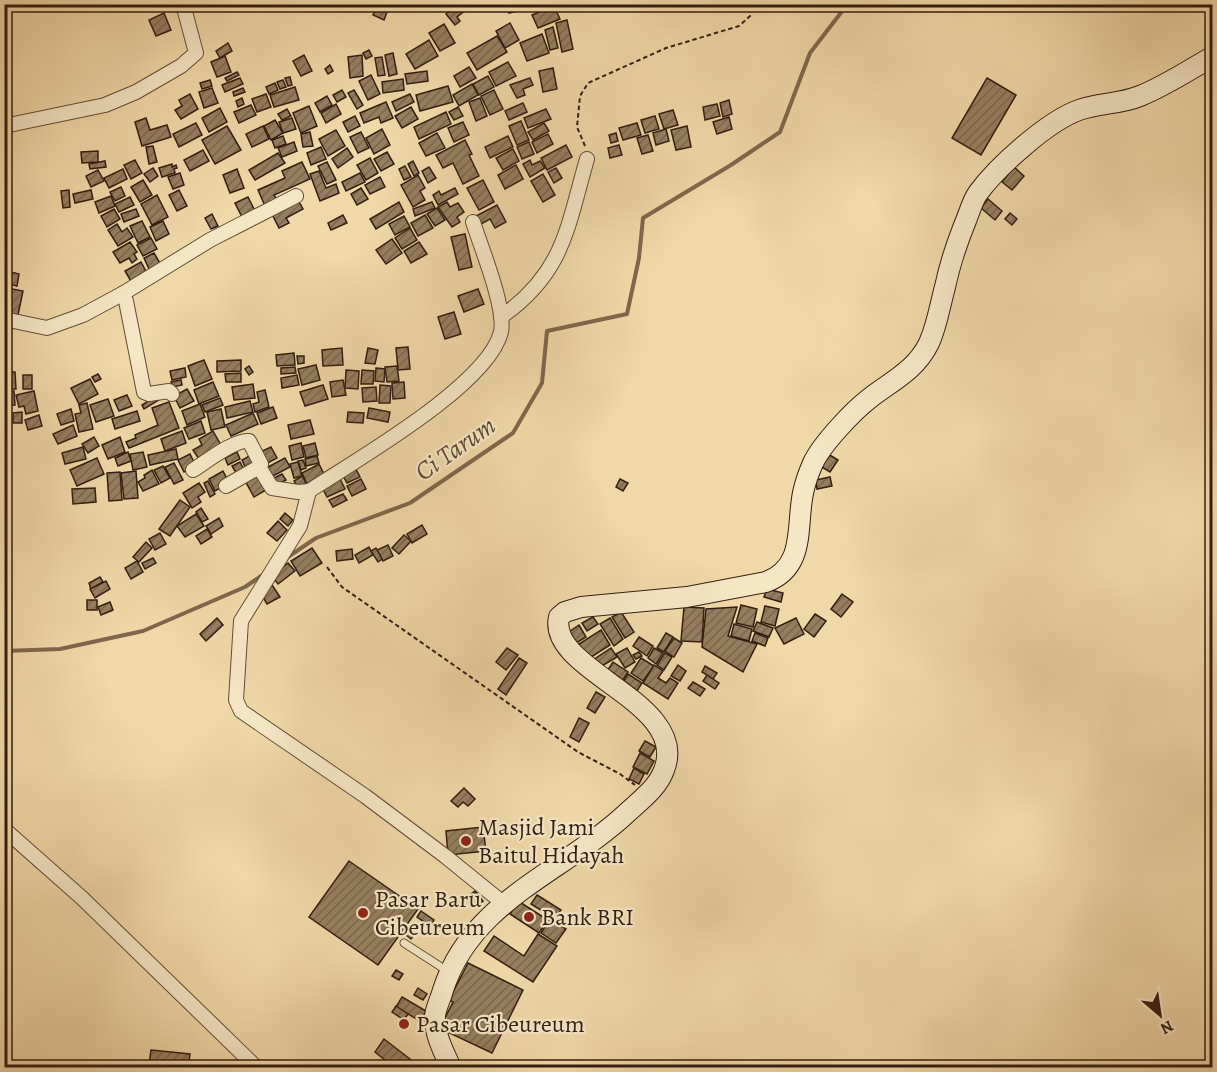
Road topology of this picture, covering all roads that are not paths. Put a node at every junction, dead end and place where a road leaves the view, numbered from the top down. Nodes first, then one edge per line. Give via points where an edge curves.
1 (183, 4) edge
2 (1212, 57) edge
3 (4, 126) edge
4 (587, 159) road end
5 (296, 196) dead end
6 (472, 222) dead end
7 (122, 294) junction
8 (501, 317) junction
9 (4, 319) edge
10 (172, 394) dead end
11 (259, 467) junction
12 (193, 470) dead end
13 (226, 486) dead end
14 (309, 491) junction
15 (4, 829) edge
16 (502, 903) junction
17 (404, 943) dead end
18 (449, 972) junction
19 (257, 1068) edge
20 (451, 1068) edge

1 - 3 street via 196,53 181,66 105,105
2 - 16 main road via 1143,95 1067,115 996,171 976,195 952,257 929,344 914,365 868,399 832,435 814,461 803,492 793,560 778,578 687,597 581,607 559,617 560,637 572,652 645,711 658,727 668,752 665,769 648,793 607,831
4 - 8 street via 557,256 533,292
5 - 7 street via 210,240
6 - 8 street
7 - 9 street via 83,315 47,328
7 - 10 street via 144,392
8 - 14 street via 501,332 485,362 446,399
11 - 12 street via 261,464 245,440
11 - 13 street
11 - 14 street via 275,490
14 - 16 street via 300,526 241,621 236,700 241,711 365,796
15 - 19 street via 82,898
16 - 18 main road via 479,927
17 - 18 lane
18 - 20 main road via 435,1015 436,1032

